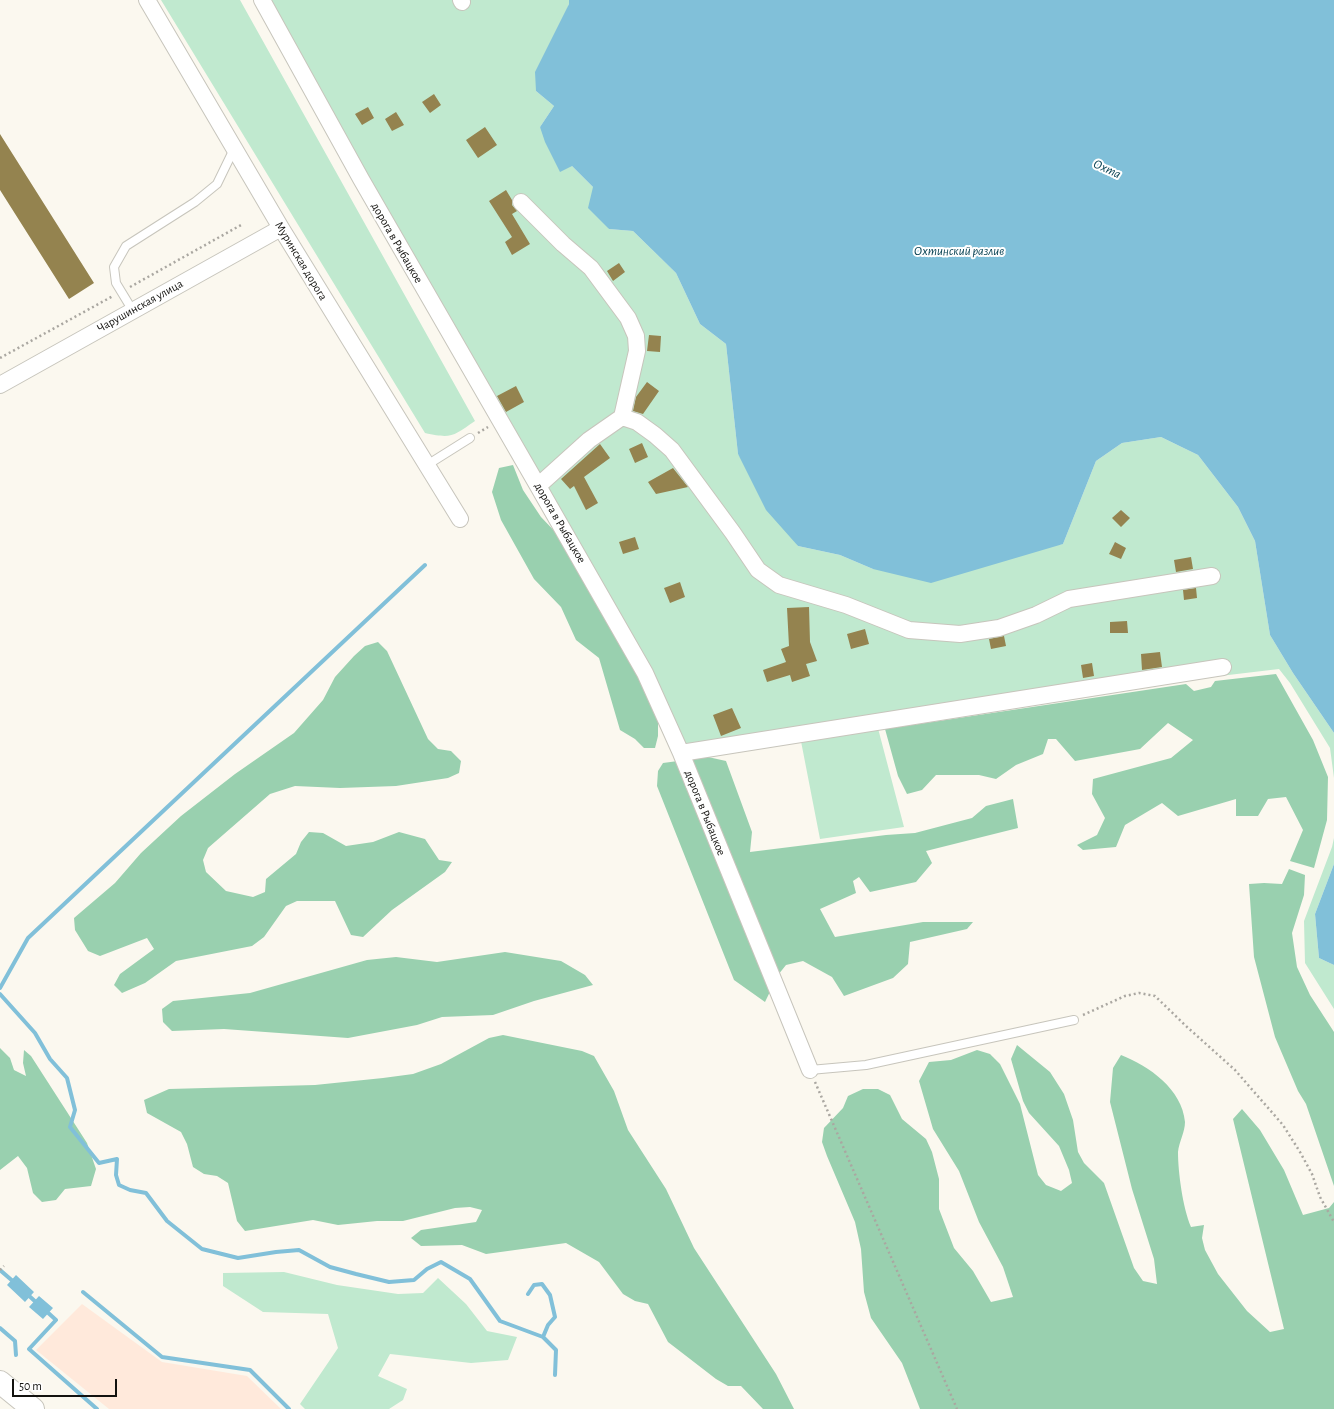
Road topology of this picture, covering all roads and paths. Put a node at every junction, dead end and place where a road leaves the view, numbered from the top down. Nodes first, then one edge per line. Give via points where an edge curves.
1 (147, 0) edge
2 (262, 0) edge
3 (234, 149) junction
4 (521, 202) dead end
5 (281, 228) junction
6 (133, 311) junction
7 (0, 385) edge
8 (622, 417) junction
9 (500, 420) junction
10 (470, 438) joint
11 (427, 465) junction
12 (538, 486) junction
13 (460, 519) dead end
14 (1212, 576) dead end
15 (1223, 667) dead end
16 (681, 753) junction
17 (1074, 1020) joint
18 (810, 1070) junction
19 (1334, 1222) edge
20 (4, 1266) dead end
21 (0, 1270) edge
22 (0, 1382) edge
23 (32, 1409) edge
24 (958, 1409) edge

1 - 3 street, Муринская дорога
2 - 9 street, дорога в Рыбацкое via 361,179
3 - 5 street, Муринская дорога
3 - 6 lane via 217,184 195,202 126,246 114,267 116,283
4 - 8 street via 562,244 591,268 628,318 636,336 637,351
5 - 6 street, Чарушинская улица
5 - 11 street, Муринская дорога
6 - 7 street, Чарушинская улица
8 - 12 street via 589,440
8 - 14 street via 637,422 672,450 758,570 779,586 846,605 908,630 960,634 999,628 1036,616 1069,599
9 - 10 path
9 - 12 street, дорога в Рыбацкое
10 - 11 lane
11 - 13 street, Муринская дорога
12 - 16 street, дорога в Рыбацкое via 645,673
15 - 16 street
16 - 18 street, дорога в Рыбацкое
17 - 18 lane via 866,1065
17 - 19 path via 1124,996 1139,993 1155,996 1235,1070 1283,1125 1312,1174 1320,1198
18 - 24 path
20 - 21 path
22 - 23 highway

